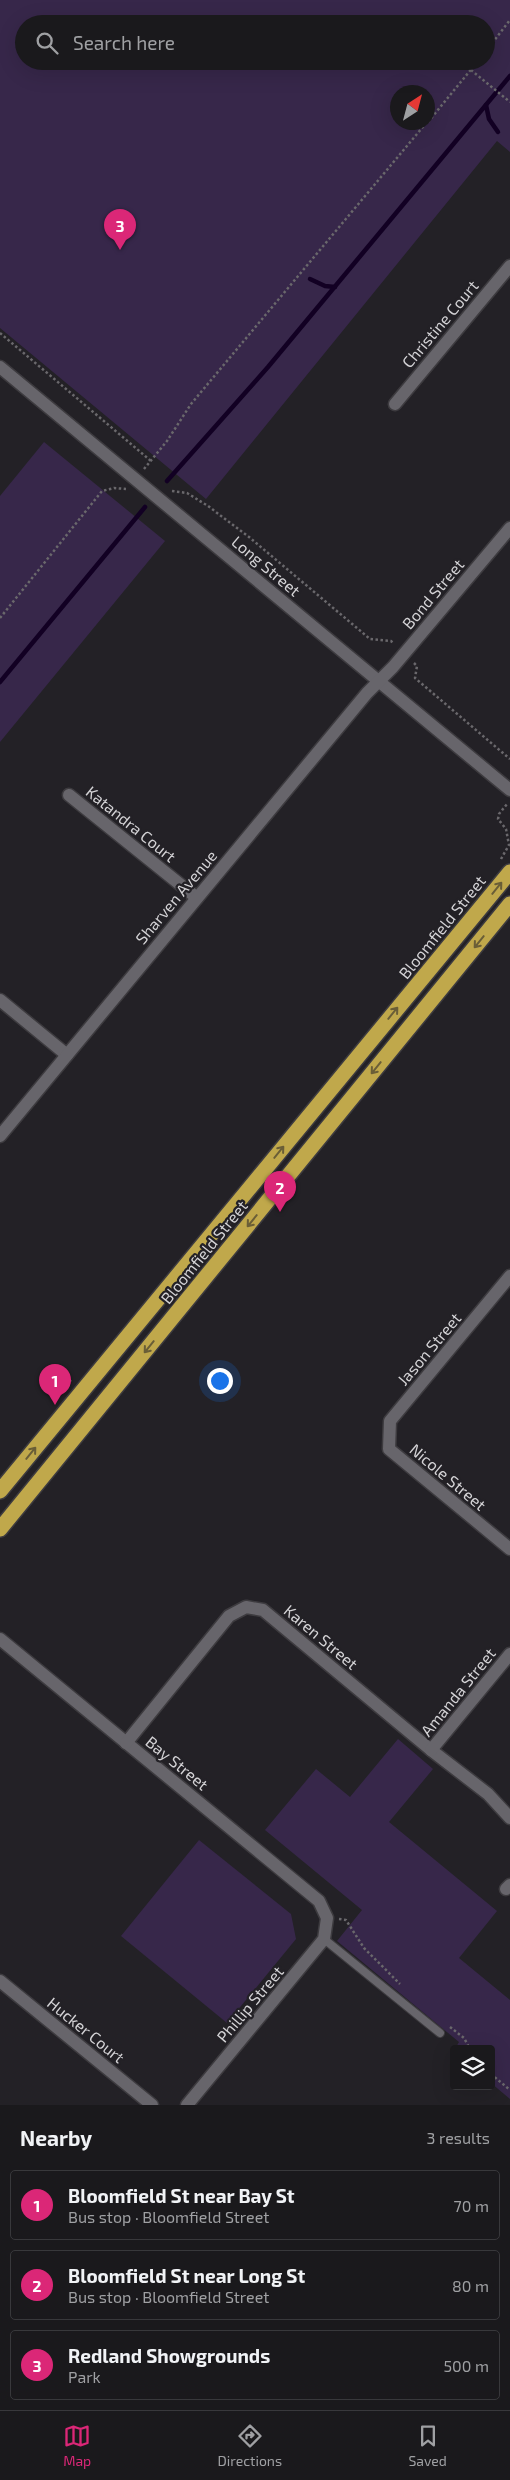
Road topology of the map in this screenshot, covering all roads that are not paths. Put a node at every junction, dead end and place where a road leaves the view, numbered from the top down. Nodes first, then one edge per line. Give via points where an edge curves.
1 (510, 266) edge
2 (0, 366) edge
3 (395, 404) dead end
4 (510, 528) edge
5 (380, 681) junction
6 (510, 790) edge
7 (69, 795) dead end
8 (510, 872) edge
9 (197, 898) junction
10 (510, 904) edge
11 (0, 1000) edge
12 (67, 1055) junction
13 (0, 1136) edge
14 (510, 1276) edge
15 (389, 1449) joint
16 (0, 1491) edge
17 (0, 1529) edge
18 (510, 1549) edge
19 (0, 1639) edge
20 (510, 1654) edge
21 (126, 1742) junction
22 (431, 1750) junction
23 (510, 1818) edge
24 (324, 1940) junction
25 (0, 1981) edge
26 (440, 2033) dead end
27 (152, 2105) edge
28 (187, 2105) edge

1 - 3 street, Christine Court
2 - 5 street, Long Street
4 - 5 street, Bond Street
5 - 6 street, Long Street
5 - 9 street, Sharven Avenue
7 - 9 street, Katandra Court
16 -> 8 highway, Bloomfield Street
9 - 12 street, Sharven Avenue
10 -> 17 highway, Bloomfield Street
11 - 12 street
12 - 13 street, Sharven Avenue
14 - 15 street, Jason Street via 390,1421
15 - 18 street, Nicole Street
19 - 21 street, Bay Street
20 - 22 street, Amanda Street
21 - 22 street, Karen Street via 229,1616 246,1607 263,1610
21 - 24 street, Bay Street via 319,1901 327,1918
22 - 23 street, Karen Street via 488,1794
24 - 26 lane
24 - 28 street, Phillip Street
25 - 27 street, Hucker Court

